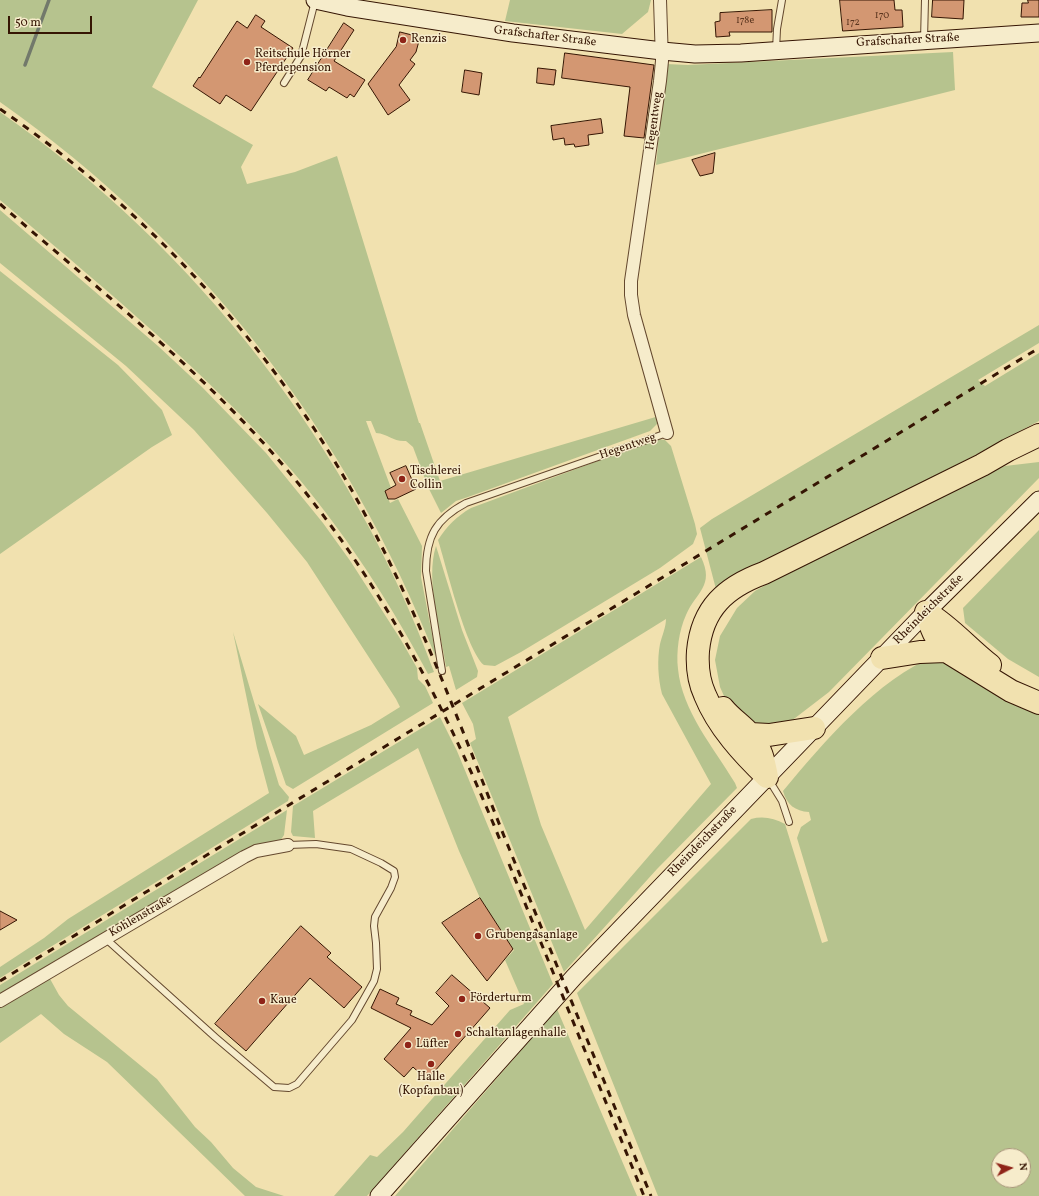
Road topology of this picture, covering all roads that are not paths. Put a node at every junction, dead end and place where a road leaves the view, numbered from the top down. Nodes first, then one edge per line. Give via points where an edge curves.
1 (315, 0) edge
2 (660, 0) edge
3 (782, 0) edge
4 (925, 0) edge
5 (1039, 33) edge
6 (924, 40) junction
7 (776, 50) junction
8 (662, 51) junction
9 (284, 83) dead end
10 (667, 433) joint
11 (1039, 435) edge
12 (1033, 453) edge
13 (982, 465) junction
14 (1039, 500) edge
15 (764, 573) junction
16 (926, 612) junction
17 (946, 651) junction
18 (882, 658) junction
19 (442, 671) dead end
20 (1039, 695) edge
21 (1039, 703) edge
22 (814, 728) junction
23 (750, 734) junction
24 (767, 777) junction
25 (789, 822) dead end
26 (288, 845) joint
27 (105, 938) junction
28 (0, 1001) edge
29 (379, 1196) edge

1 - 8 main road, Grafschafter Straße via 513,33
1 - 9 lane via 301,56
2 - 8 street, Hegentweg
3 - 7 lane
4 - 6 lane
5 - 6 main road, Grafschafter Straße
6 - 7 main road, Grafschafter Straße
7 - 8 main road, Grafschafter Straße via 695,54
8 - 10 street, Hegentweg via 631,295 634,315
10 - 19 lane, Hegentweg via 466,503 449,512 430,538 426,556
11 - 13 highway
12 - 13 highway
13 - 15 highway
14 - 16 main road, Rheindeichstraße
15 - 23 highway via 738,595 722,616 710,642 708,659 714,692 732,719
15 - 24 highway via 747,579 733,588 712,608 704,620 697,659 704,695 714,712 744,756
16 - 17 highway via 932,631
16 - 18 main road, Rheindeichstraße
16 - 20 highway via 942,621 1000,672
17 - 18 highway
17 - 21 highway via 1011,691
18 - 22 main road, Rheindeichstraße
22 - 23 highway via 769,735
22 - 24 main road, Rheindeichstraße
23 - 24 highway via 761,752
24 - 25 lane via 782,802
24 - 29 main road, Rheindeichstraße via 574,977
26 - 27 street, Kohlenstraße via 256,851 244,857
26 - 27 lane via 316,844 351,849 394,871 396,877 375,917 377,969 374,981 352,1020 297,1084 289,1088 274,1087
27 - 28 street, Kohlenstraße

